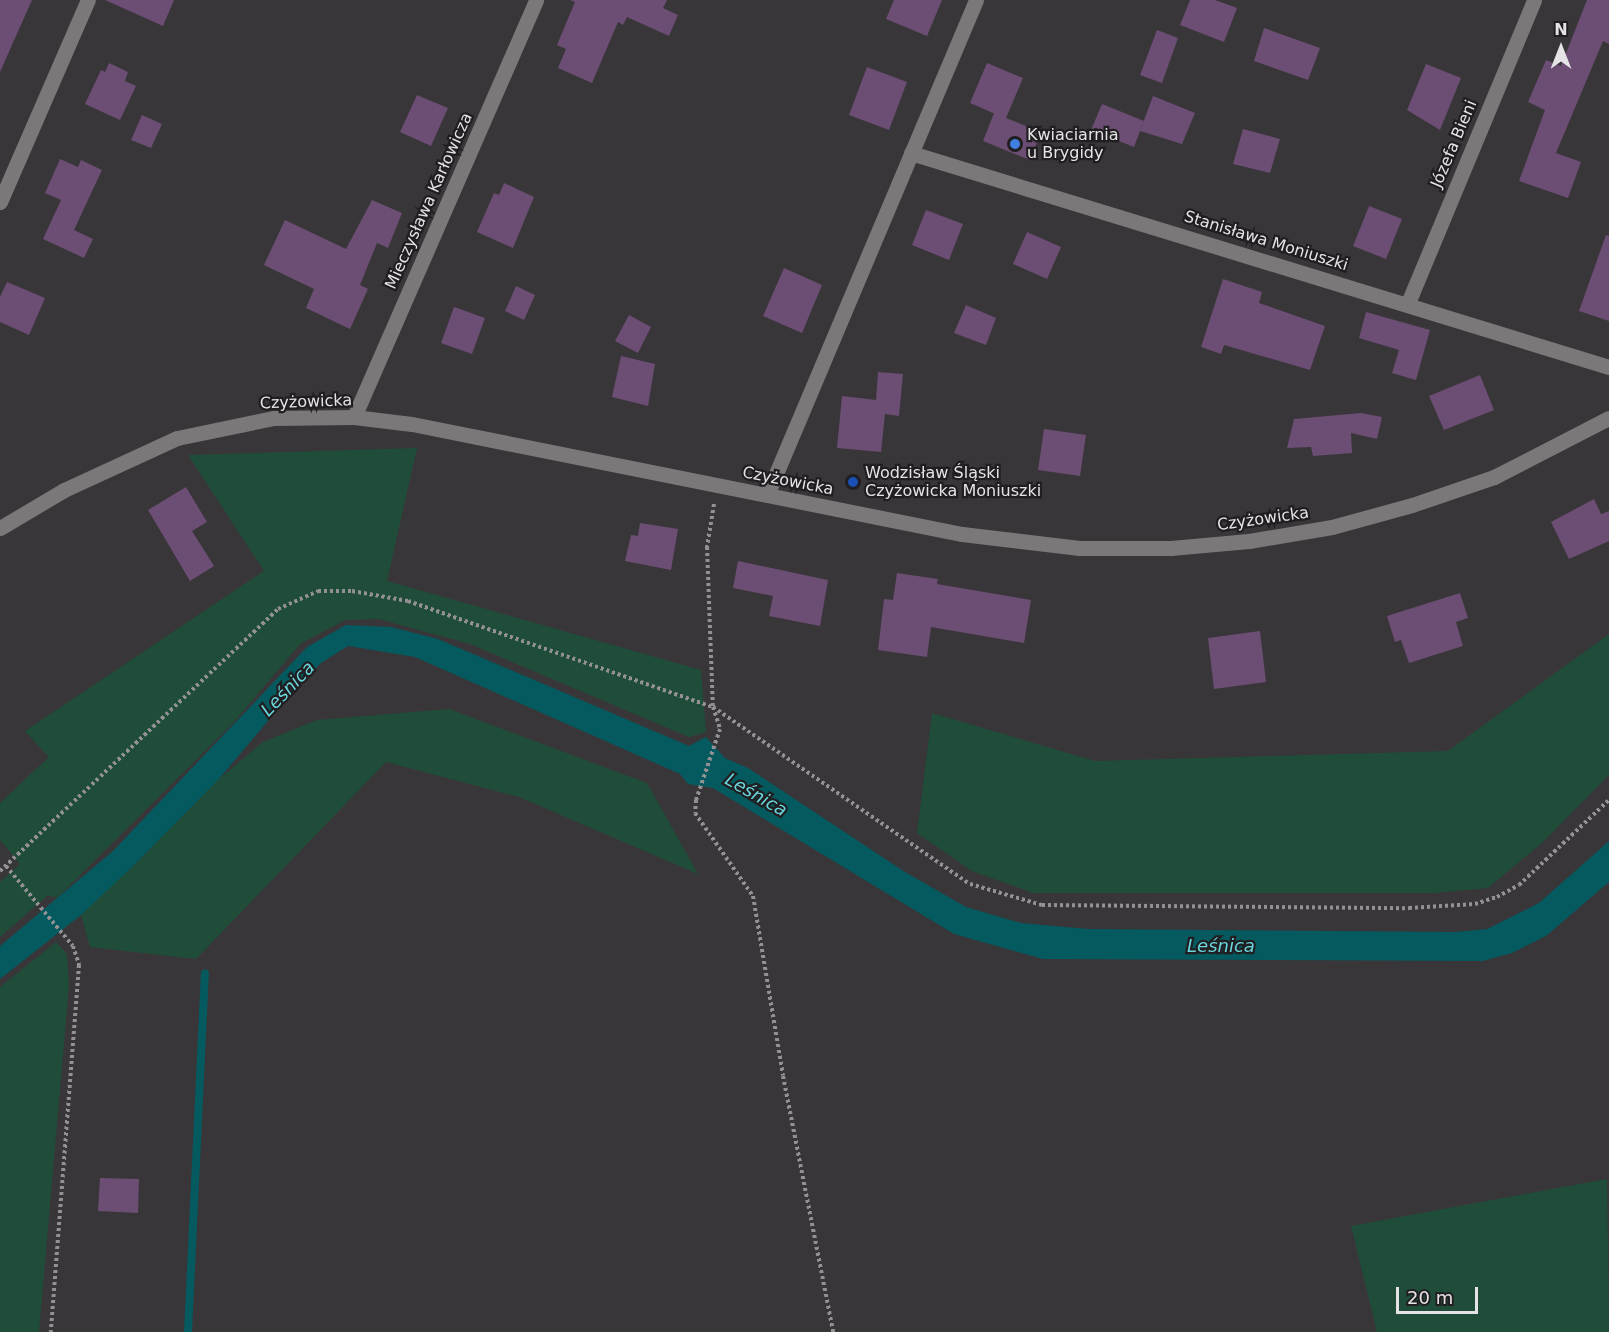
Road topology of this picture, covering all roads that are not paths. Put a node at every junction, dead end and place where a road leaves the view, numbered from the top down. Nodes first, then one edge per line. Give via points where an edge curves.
1 (88, 0) edge
2 (536, 0) edge
3 (976, 0) edge
4 (1534, 0) edge
5 (911, 153) junction
6 (0, 202) edge
7 (1408, 303) junction
8 (1609, 367) edge
9 (354, 417) junction
10 (1609, 418) edge
11 (767, 495) junction
12 (0, 528) edge

1 - 6 street
2 - 9 street, Mieczysława Karłowicza
3 - 5 street
4 - 7 street, Józefa Bieni
5 - 7 street, Stanisława Moniuszki
5 - 11 street
7 - 8 street, Stanisława Moniuszki
9 - 11 street, Czyżowicka via 412,424
9 - 12 street, Czyżowicka via 274,418 177,438 64,490
10 - 11 street, Czyżowicka via 1494,477 1433,499 1332,527 1238,542 1171,548 1079,548 962,534

